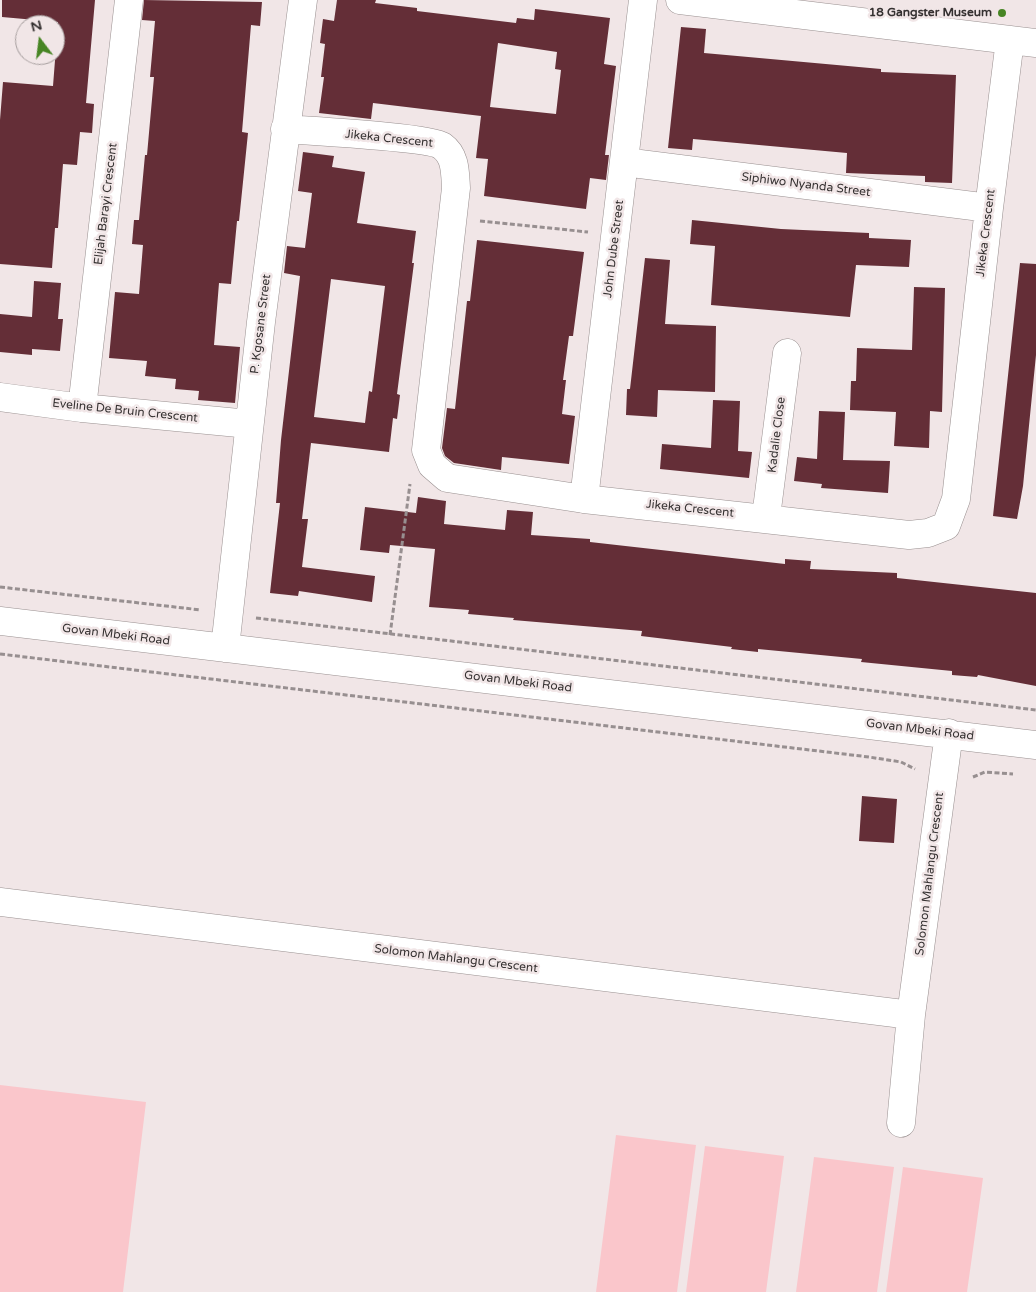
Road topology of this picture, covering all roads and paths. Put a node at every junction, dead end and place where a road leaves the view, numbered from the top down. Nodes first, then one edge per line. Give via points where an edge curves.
1 (129, 0) edge
2 (303, 0) edge
3 (643, 0) edge
4 (680, 0) edge
5 (1023, 42) edge
6 (285, 129) junction
7 (624, 162) junction
8 (988, 208) junction
9 (452, 218) junction
10 (615, 235) junction
11 (787, 353) dead end
12 (0, 397) edge
13 (82, 408) junction
14 (250, 424) junction
15 (432, 465) junction
16 (584, 498) junction
17 (766, 517) junction
18 (0, 588) edge
19 (229, 614) junction
20 (0, 621) edge
21 (390, 635) junction
22 (225, 648) junction
23 (0, 654) edge
24 (1036, 710) edge
25 (949, 733) junction
26 (1036, 745) edge
27 (917, 770) dead end
28 (0, 902) edge
29 (911, 1015) junction
30 (901, 1122) dead end

1 - 13 street, Elijah Barayi Crescent
2 - 6 street, P. Kgosane Street
3 - 7 street, John Dube Street
4 - 5 street
5 - 8 street, Jikeka Crescent
6 - 9 street, Jikeka Crescent via 441,145 452,157 455,170
6 - 14 street, P. Kgosane Street
7 - 8 street, Siphiwo Nyanda Street
7 - 10 street, John Dube Street
8 - 17 street, Jikeka Crescent via 956,499 946,526 928,533 909,534
9 - 10 path
9 - 15 street, Jikeka Crescent via 426,450
10 - 16 street, John Dube Street
11 - 17 street, Kadalie Close
12 - 13 street, Eveline De Bruin Crescent
13 - 14 street, Eveline De Bruin Crescent
14 - 19 street, P. Kgosane Street
15 - 16 street, Jikeka Crescent via 447,478
15 - 21 path via 410,485
16 - 17 street, Jikeka Crescent
18 - 19 path
19 - 21 path
19 - 22 street, P. Kgosane Street
20 - 22 street, Govan Mbeki Road
21 - 24 path
22 - 25 street, Govan Mbeki Road
23 - 27 path via 859,756 901,762
25 - 26 street, Govan Mbeki Road
25 - 29 street, Solomon Mahlangu Crescent
28 - 29 street, Solomon Mahlangu Crescent
29 - 30 street, Solomon Mahlangu Crescent

